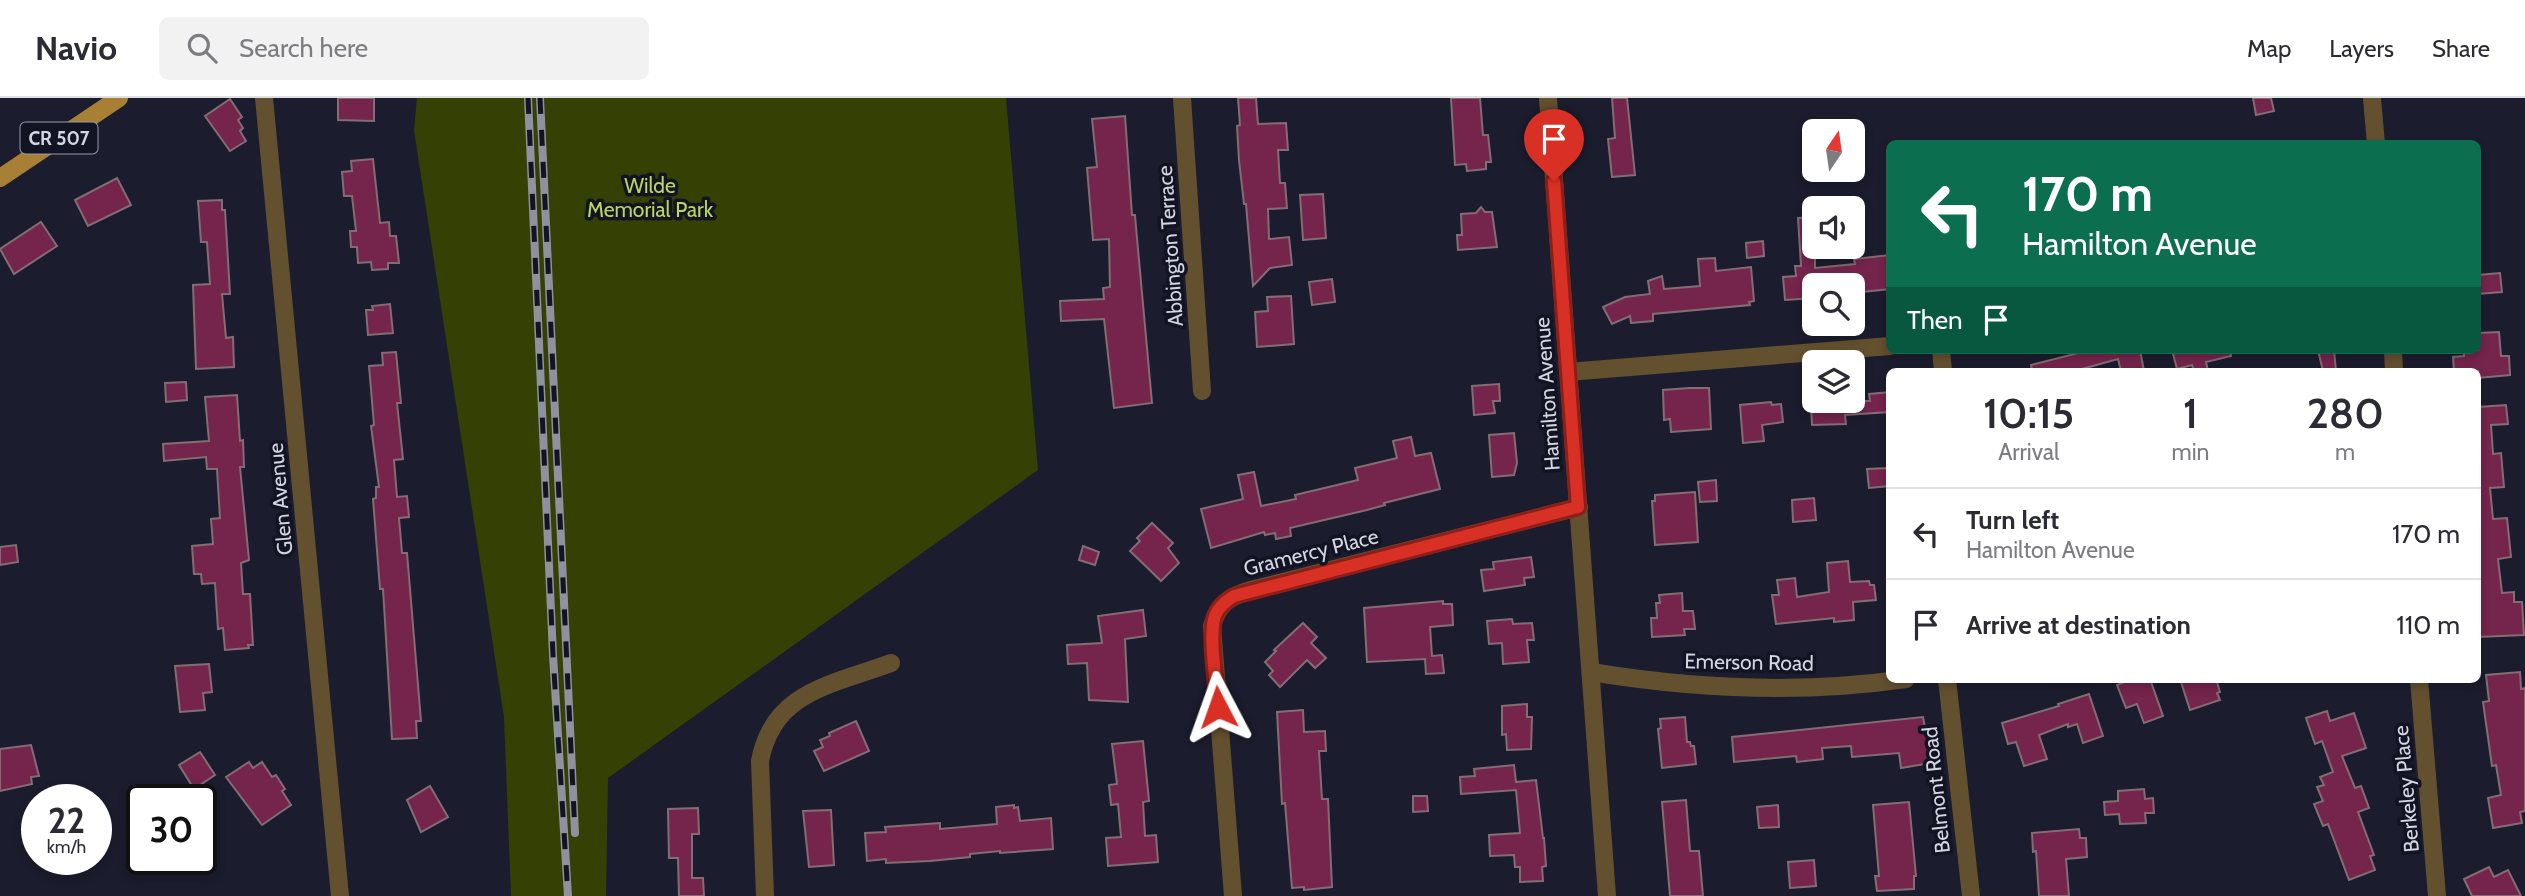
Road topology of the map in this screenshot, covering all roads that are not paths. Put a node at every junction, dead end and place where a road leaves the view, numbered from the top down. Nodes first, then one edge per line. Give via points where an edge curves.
1 (119, 98) edge
2 (264, 98) edge
3 (1182, 98) edge
4 (1548, 98) edge
5 (2372, 98) edge
6 (2376, 140) edge
7 (0, 177) edge
8 (1886, 346) edge
9 (1568, 372) junction
10 (1202, 391) dead end
11 (1578, 507) junction
12 (891, 663) dead end
13 (1591, 672) junction
14 (1886, 681) edge
15 (1947, 683) edge
16 (2419, 683) edge
17 (340, 896) edge
18 (765, 896) edge
19 (1233, 896) edge
20 (1607, 896) edge
21 (1971, 896) edge
22 (2437, 896) edge

1 - 7 main road, CR 507
2 - 17 street, Glen Avenue
3 - 10 street, Abbington Terrace
4 - 9 street, Hamilton Avenue
5 - 6 street
8 - 9 street
9 - 11 street, Hamilton Avenue
11 - 13 street, Hamilton Avenue
11 - 19 street, Gramercy Place via 1251,590 1223,603 1212,626
12 - 18 street via 799,699 772,724 760,761
13 - 14 street, Emerson Road via 1733,688
13 - 20 street, Hamilton Avenue
15 - 21 street, Belmont Road
16 - 22 street, Berkeley Place

